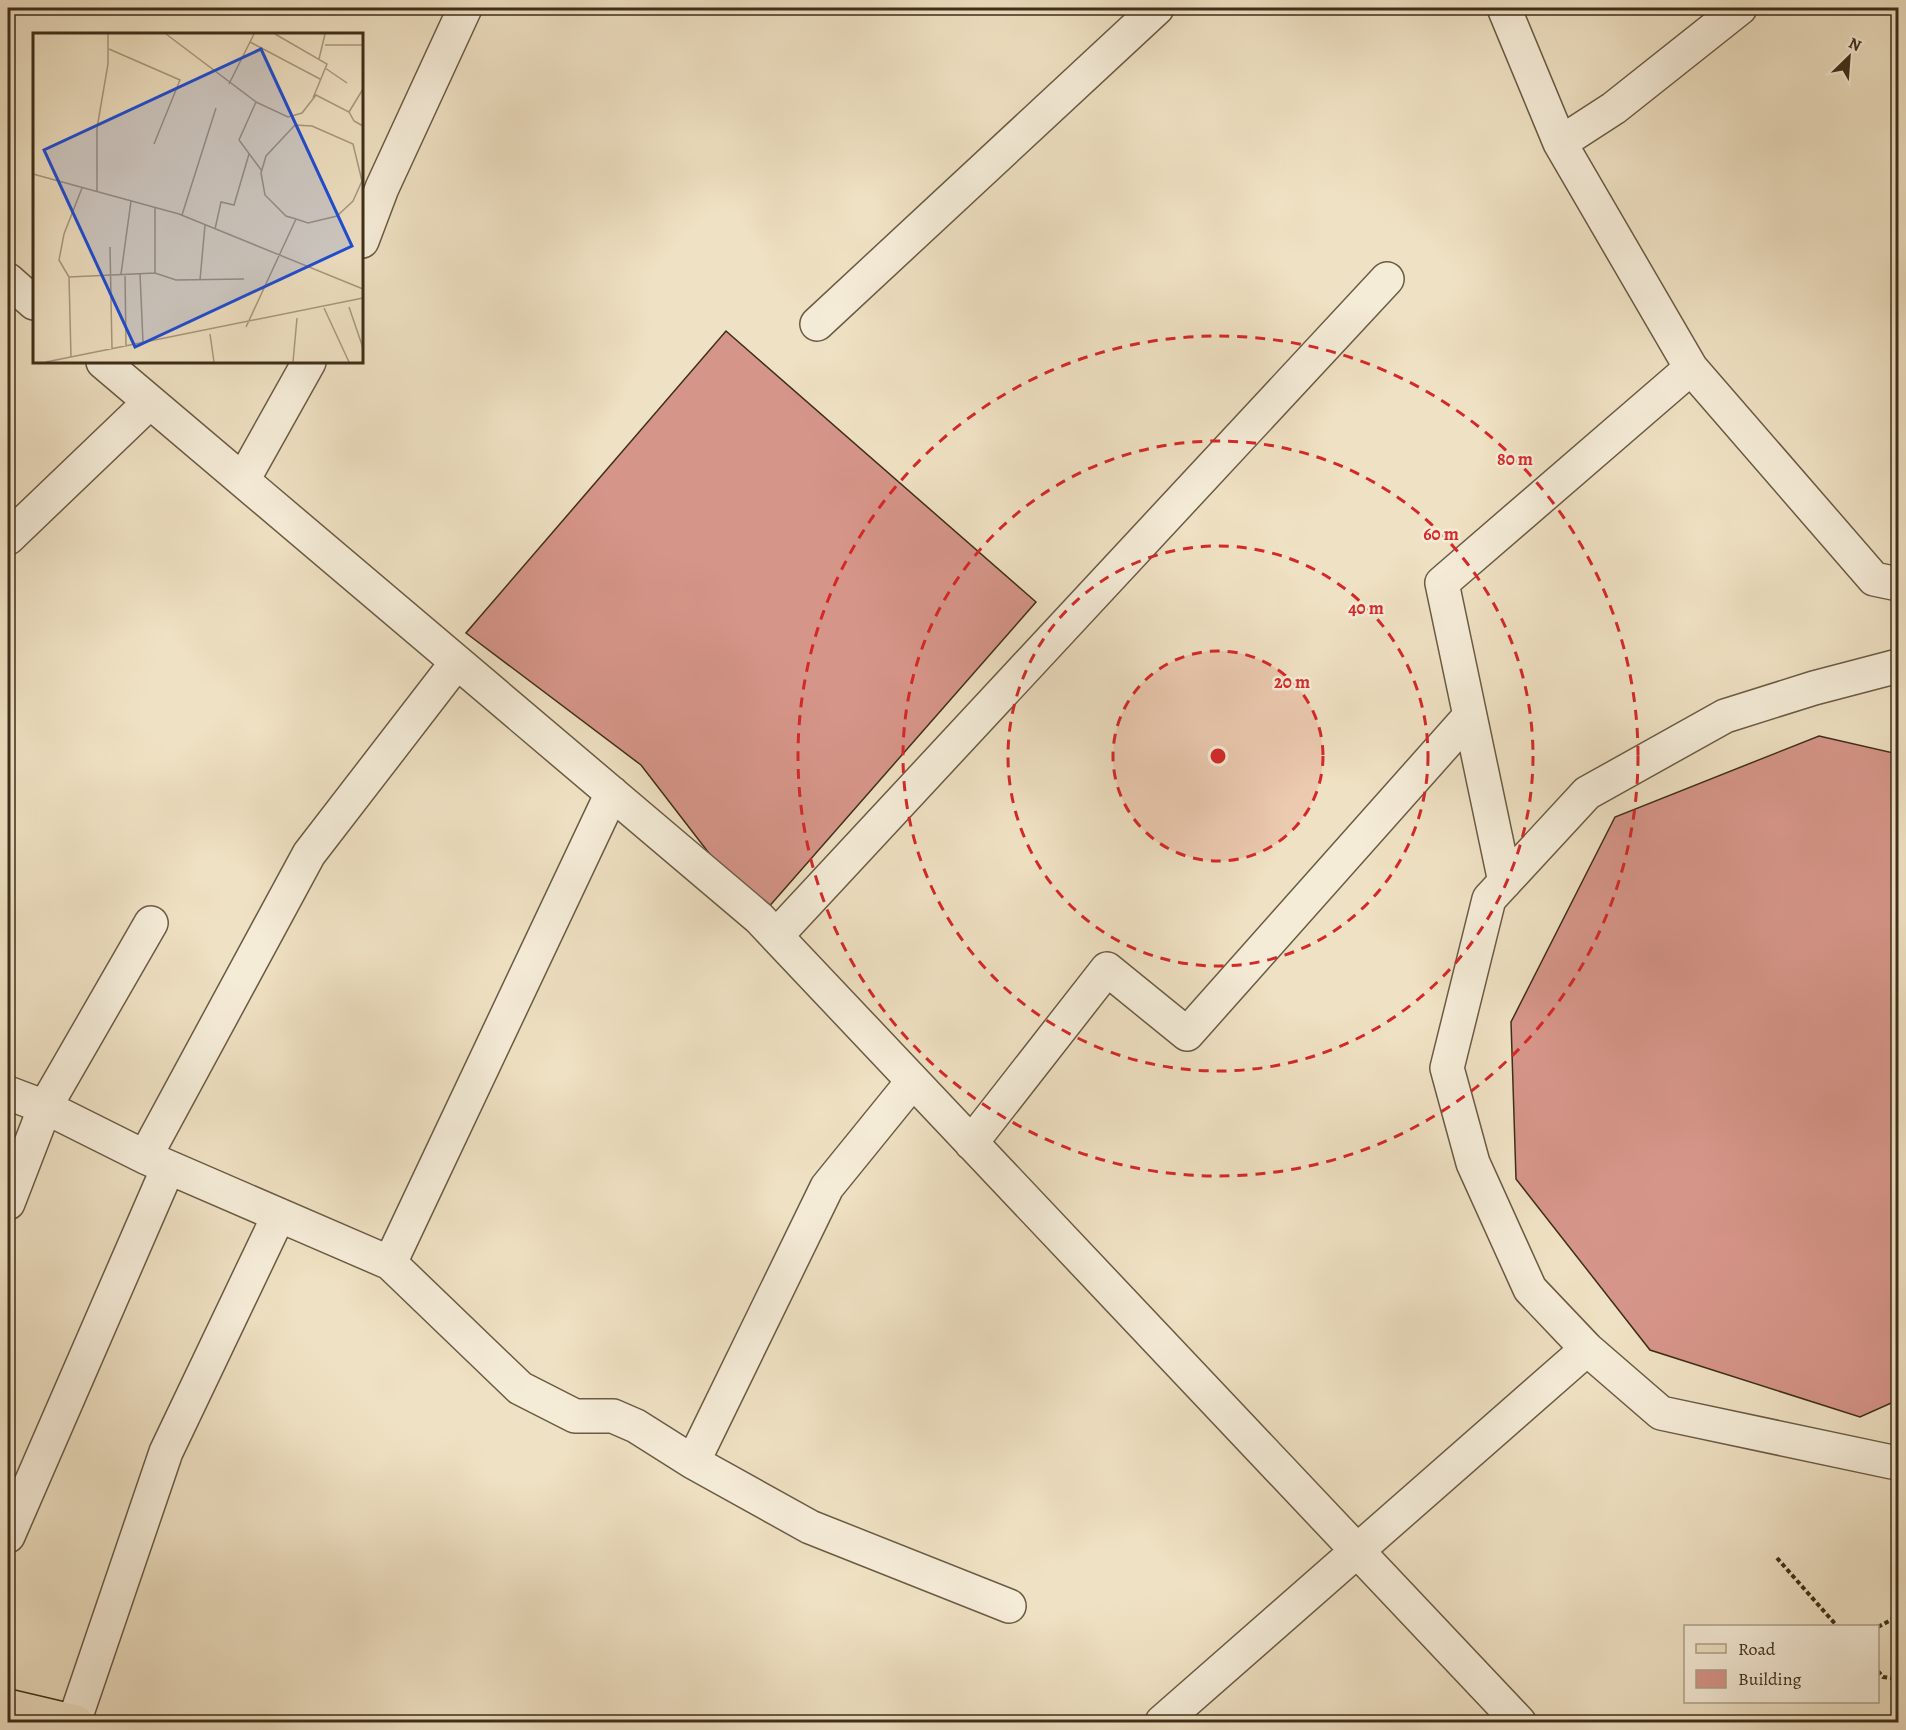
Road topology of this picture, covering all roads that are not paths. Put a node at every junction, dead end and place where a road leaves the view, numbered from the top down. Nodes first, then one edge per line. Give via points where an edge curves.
1 (465, 8) edge
2 (1157, 8) edge
3 (1504, 8) edge
4 (1740, 8) edge
5 (1560, 143) junction
6 (363, 238) edge
7 (1387, 279) dead end
8 (8, 280) edge
9 (33, 302) edge
10 (817, 324) dead end
11 (104, 363) edge
12 (308, 363) edge
13 (1691, 368) junction
14 (150, 402) junction
15 (243, 480) junction
16 (8, 538) edge
17 (1899, 584) edge
18 (457, 662) junction
19 (1899, 666) edge
20 (1468, 717) junction
21 (612, 793) junction
22 (1505, 882) junction
23 (151, 923) dead end
24 (776, 936) junction
25 (913, 1081) junction
26 (8, 1093) edge
27 (45, 1107) junction
28 (971, 1143) junction
29 (156, 1162) junction
30 (8, 1203) edge
31 (279, 1215) junction
32 (390, 1263) junction
33 (1587, 1349) junction
34 (1899, 1460) edge
35 (693, 1462) junction
36 (8, 1536) edge
37 (1357, 1551) junction
38 (1010, 1606) dead end
39 (8, 1706) edge
40 (75, 1722) edge
41 (1162, 1722) edge
42 (1519, 1722) edge

1 - 6 street
2 - 10 street
3 - 5 street
4 - 5 street via 1614,108
5 - 13 street
7 - 24 street
8 - 9 street
11 - 14 street
12 - 15 street
13 - 17 street via 1874,579
13 - 20 street via 1442,583
14 - 15 street
14 - 16 street
15 - 18 street
18 - 21 street
18 - 29 street via 309,854
19 - 22 street via 1725,716 1587,793
20 - 22 street
20 - 28 street via 1187,1034 1107,969
21 - 24 street
21 - 32 street
22 - 33 street via 1490,899 1447,1068 1473,1163 1530,1289
23 - 27 street
24 - 25 street
25 - 28 street
25 - 35 street via 827,1186
26 - 27 street
27 - 29 street
27 - 30 street
28 - 37 street
29 - 31 street
29 - 36 street
31 - 32 street
31 - 40 street via 166,1452
32 - 35 street via 520,1388 575,1416 613,1416
33 - 34 street via 1661,1413 1892,1462
33 - 37 street
35 - 38 street via 810,1527
37 - 41 street
37 - 42 street
39 - 40 main road

